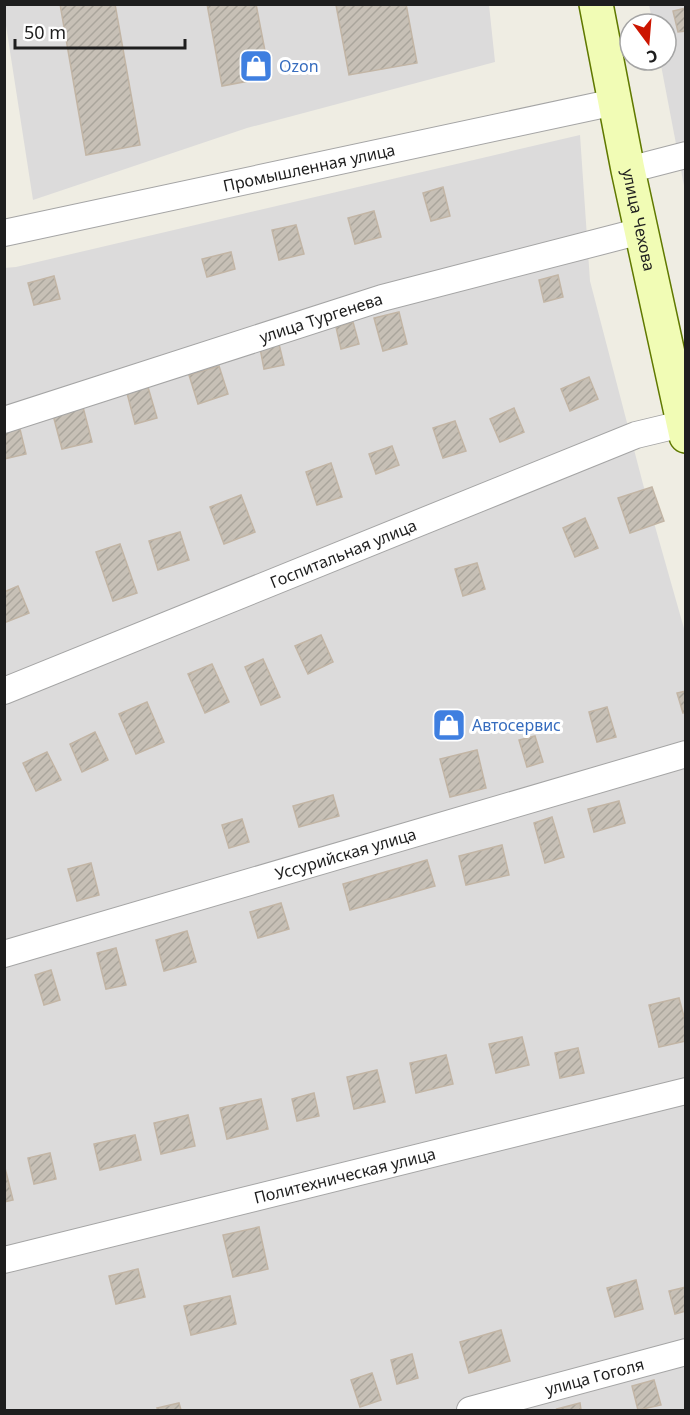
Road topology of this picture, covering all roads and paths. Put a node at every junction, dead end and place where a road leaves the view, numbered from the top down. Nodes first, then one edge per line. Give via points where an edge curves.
1 (596, 4) edge
2 (615, 102) junction
3 (686, 155) edge
4 (628, 170) junction
5 (640, 231) junction
6 (4, 233) edge
7 (4, 420) edge
8 (685, 427) edge
9 (4, 691) edge
10 (686, 754) edge
11 (4, 954) edge
12 (686, 1091) edge
13 (4, 1260) edge
14 (686, 1352) edge
15 (470, 1410) edge

1 - 2 main road, улица Чехова
2 - 4 main road, улица Чехова
2 - 6 street, Промышленная улица
3 - 4 street
4 - 5 main road, улица Чехова
5 - 7 street, улица Тургенева via 382,298
5 - 8 main road, улица Чехова
8 - 9 street, Госпитальная улица via 636,435
10 - 11 street, Уссурийская улица
12 - 13 street, Политехническая улица
14 - 15 street, улица Гоголя

